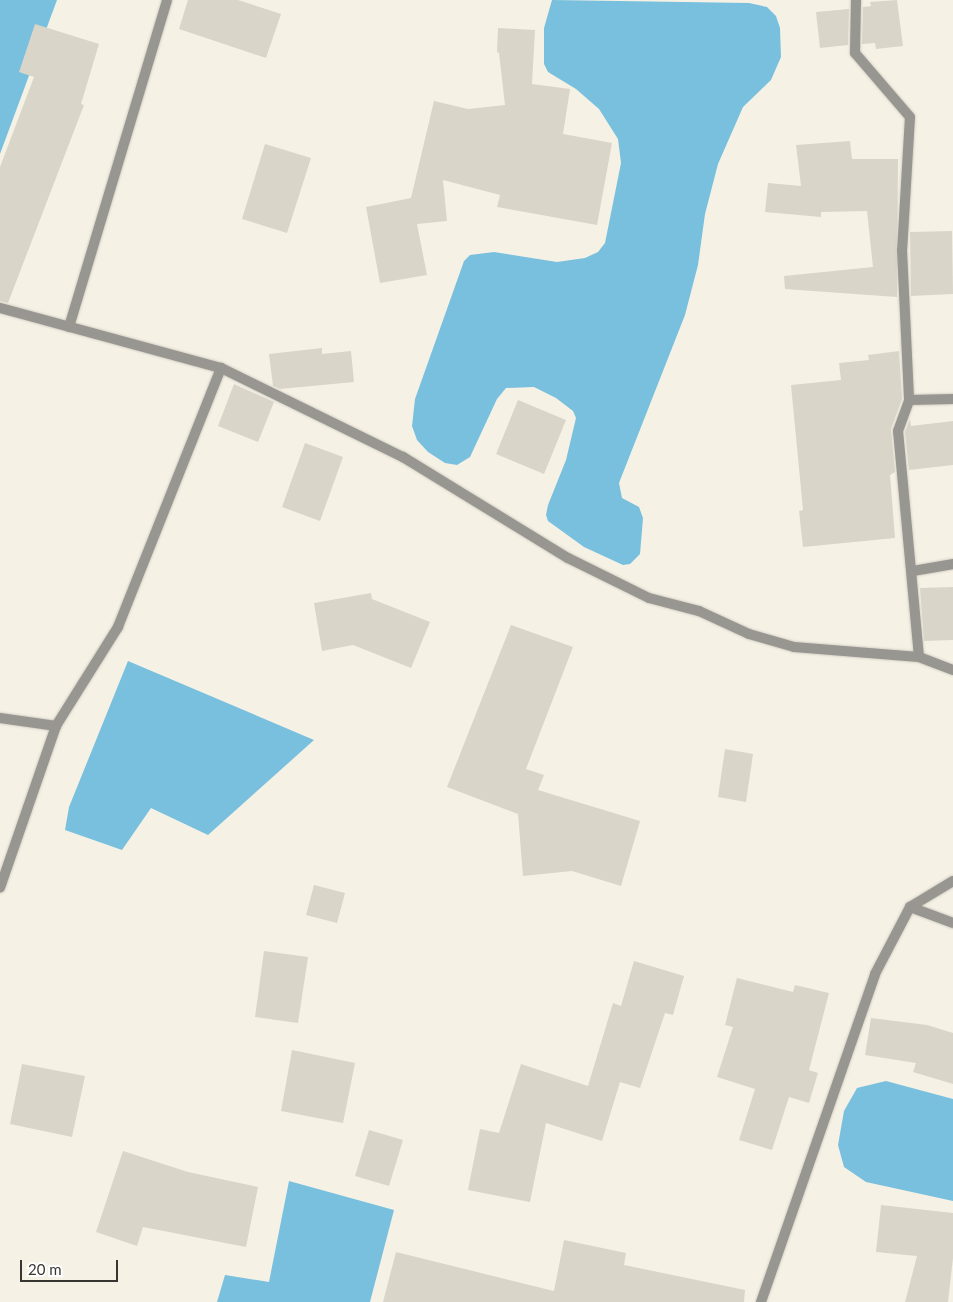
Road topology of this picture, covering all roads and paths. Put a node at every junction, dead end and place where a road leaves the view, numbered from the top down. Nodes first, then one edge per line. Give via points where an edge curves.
1 (167, 0) edge
2 (856, 0) edge
3 (0, 308) edge
4 (70, 327) junction
5 (220, 368) junction
6 (953, 398) edge
7 (909, 400) junction
8 (953, 564) edge
9 (912, 571) junction
10 (919, 657) junction
11 (953, 670) edge
12 (0, 718) edge
13 (56, 726) junction
14 (953, 881) edge
15 (0, 888) edge
16 (910, 908) junction
17 (953, 923) edge
18 (761, 1302) edge

1 - 4 street
2 - 7 street via 855,53 910,117 902,250
3 - 4 street
4 - 5 street
5 - 10 street via 403,457 568,558 649,598 699,611 749,634 794,647
5 - 13 street via 118,627
6 - 7 street
7 - 9 street via 898,431
8 - 9 street
9 - 10 street
10 - 11 street
12 - 13 street
13 - 15 street
14 - 16 street
16 - 17 street
16 - 18 street via 875,974 858,1017

